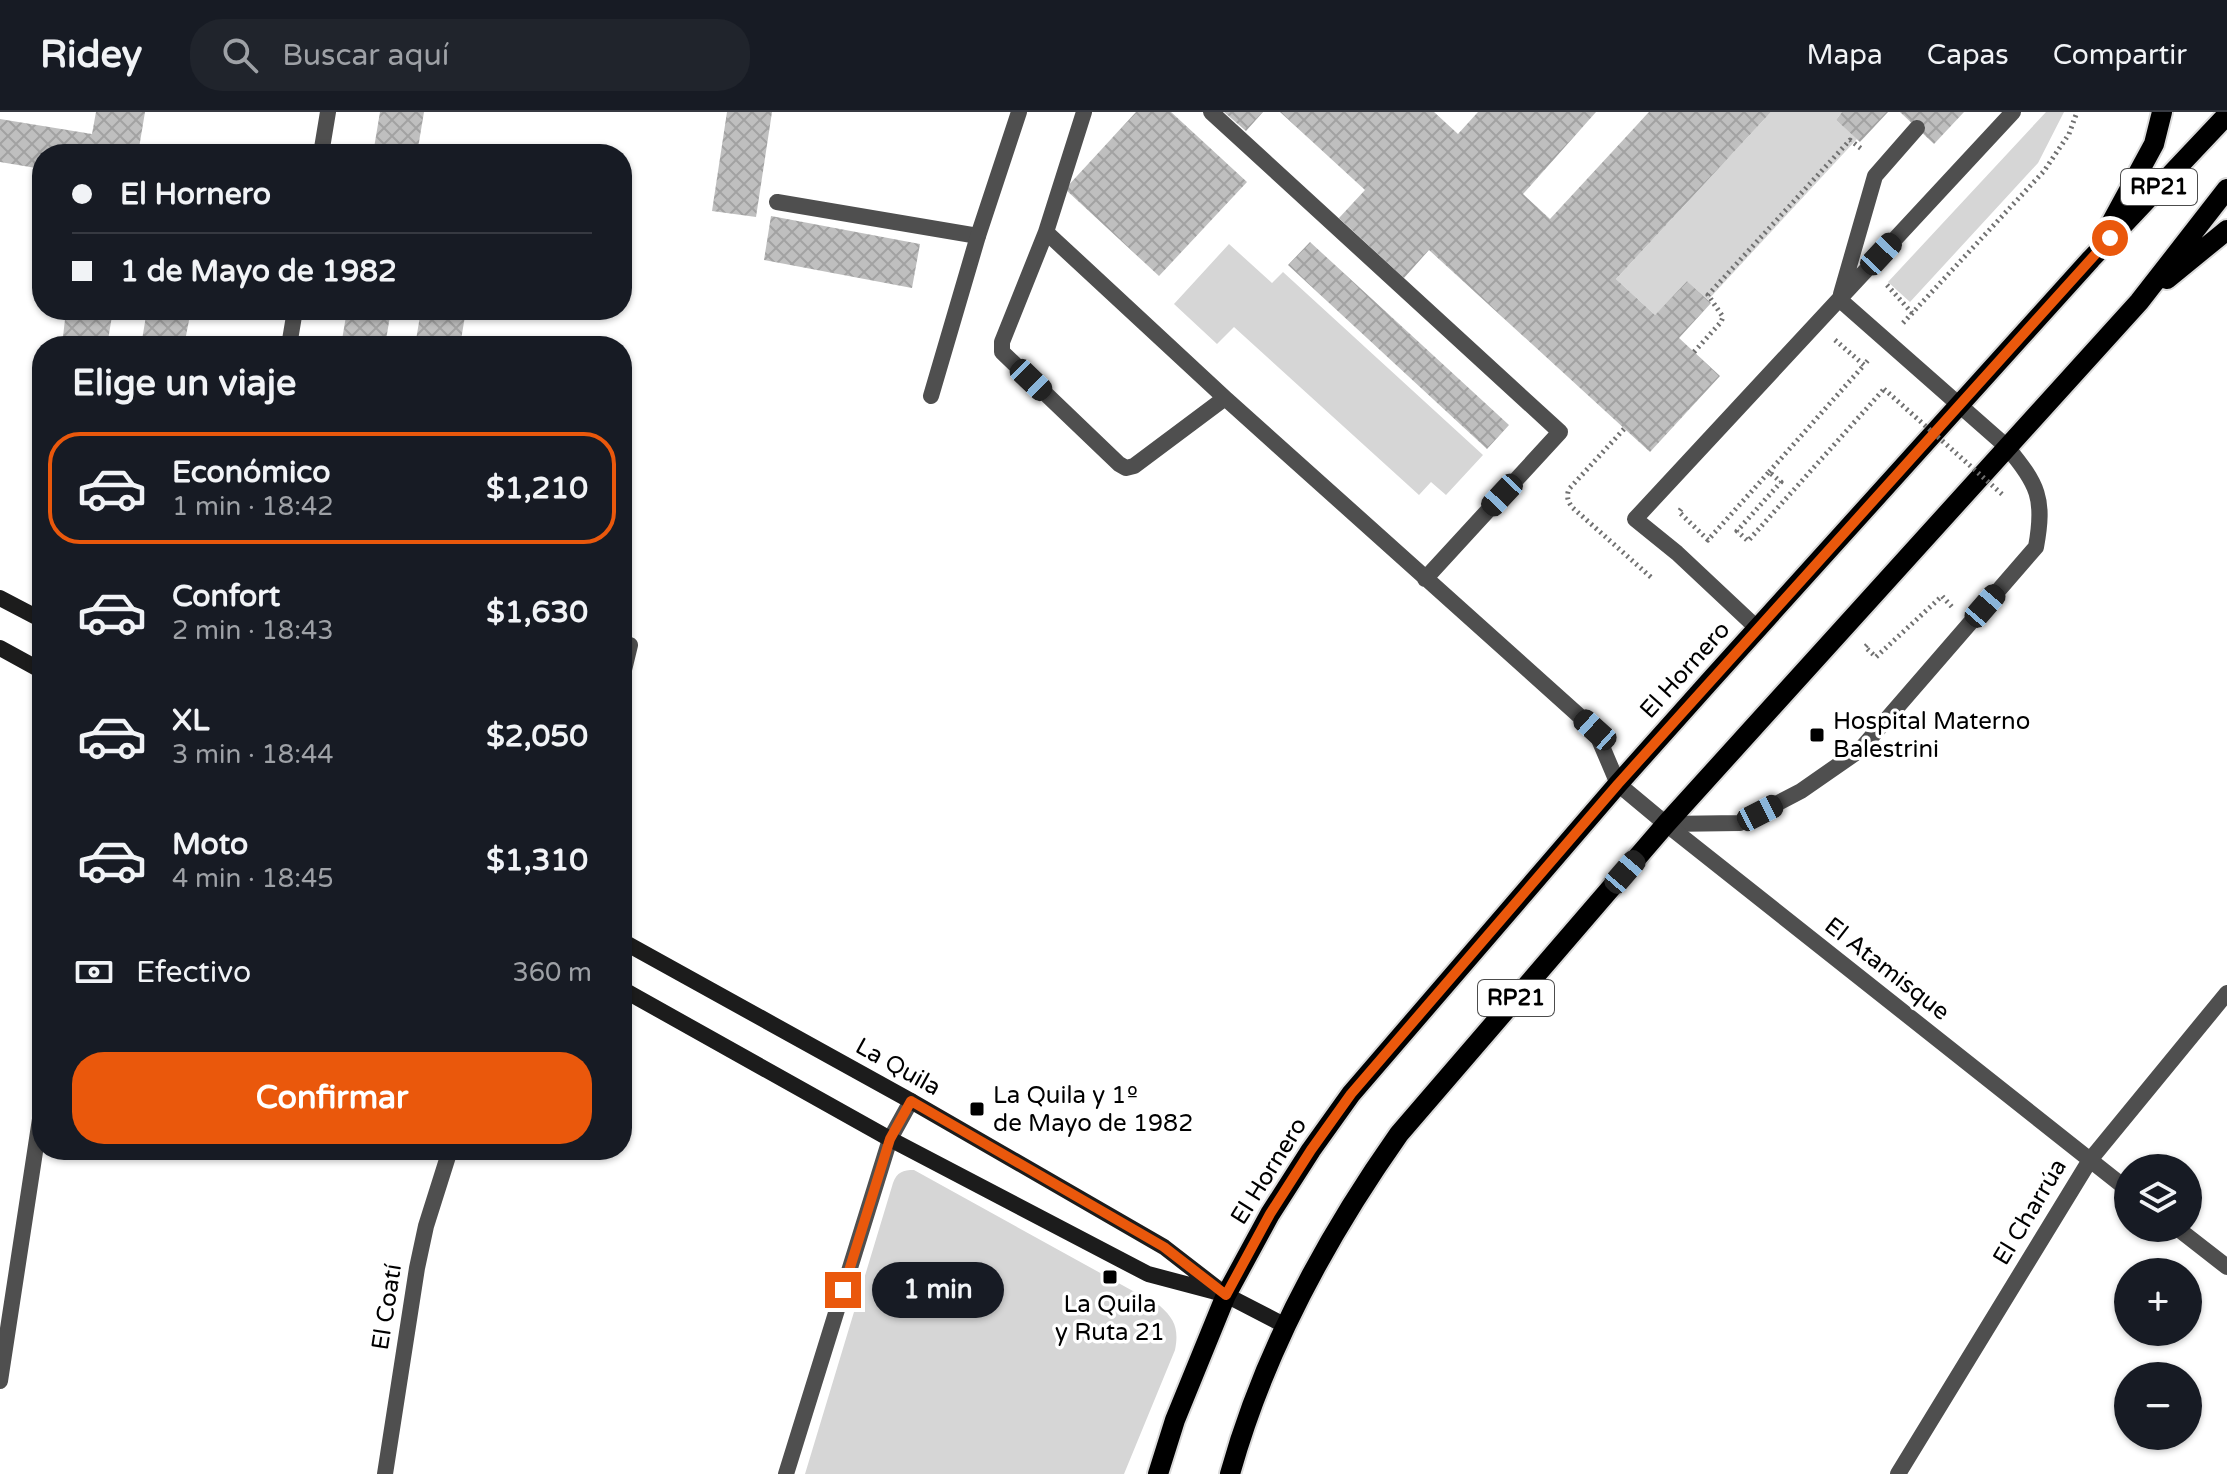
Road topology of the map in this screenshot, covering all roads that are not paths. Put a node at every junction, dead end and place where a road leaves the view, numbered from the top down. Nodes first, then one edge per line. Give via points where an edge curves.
1 (328, 112) edge
2 (1019, 112) edge
3 (1084, 112) edge
4 (1211, 112) edge
5 (2013, 112) edge
6 (2162, 112) edge
7 (2227, 115) edge
8 (1917, 128) dead end
9 (323, 144) edge
10 (2227, 189) edge
11 (777, 202) dead end
12 (2227, 230) edge
13 (1046, 232) junction
14 (978, 236) junction
15 (2091, 259) junction
16 (1839, 299) junction
17 (2139, 302) junction
18 (931, 396) dead end
19 (1225, 398) junction
20 (1959, 405) junction
21 (2007, 447) junction
22 (1425, 579) junction
23 (0, 598) edge
24 (32, 615) edge
25 (1758, 629) junction
26 (0, 648) edge
27 (32, 666) edge
28 (1618, 784) junction
29 (1666, 824) junction
30 (632, 947) edge
31 (2227, 993) edge
32 (632, 995) edge
33 (911, 1101) junction
34 (890, 1139) junction
35 (34, 1160) edge
36 (447, 1160) edge
37 (2090, 1160) junction
38 (2114, 1179) edge
39 (2195, 1242) edge
40 (2227, 1267) edge
41 (1226, 1295) junction
42 (1284, 1325) junction
43 (0, 1381) edge
44 (385, 1474) edge
45 (786, 1474) edge
46 (1158, 1474) edge
47 (1230, 1474) edge
48 (1898, 1474) edge

1 - 9 street
2 - 14 street
3 - 13 street
4 - 22 street via 1560,432
5 - 16 street
6 - 15 main road via 2154,144
7 - 15 main road, El Hornero / RP21
8 - 16 street via 1875,176
10 - 17 main road, RP21
11 - 14 street
12 - 17 main road
13 - 19 street
13 - 19 street via 1002,352 1119,464 1134,466
14 - 18 street
15 - 20 main road, El Hornero / RP21
16 - 20 street
16 - 25 street via 1635,519
17 - 21 main road, RP21
19 - 22 street
20 - 21 street
20 - 25 main road, El Hornero / RP21
21 - 29 main road, RP21
21 - 29 street via 2038,492 2036,547 1860,750 1801,791 1740,823
22 - 28 street via 1595,730
23 - 24 main road
25 - 28 main road, El Hornero / RP21
26 - 27 main road
28 - 29 street, El Atamisque
28 - 41 main road, El Hornero / RP21 via 1351,1094 1270,1214
29 - 37 street, El Atamisque
29 - 42 main road, RP21 via 1399,1134 1326,1246
30 - 33 main road, La Quila
31 - 37 street, El Charrúa
32 - 34 main road, La Quila
33 - 34 street
33 - 41 main road, La Quila via 1164,1247
34 - 41 main road, La Quila via 1148,1274
34 - 45 street
35 - 43 street
36 - 44 street, El Coatí via 417,1268
37 - 38 street, El Atamisque
37 - 48 street, El Charrúa
39 - 40 street
41 - 42 main road, La Quila
41 - 46 main road, El Hornero / RP21
42 - 47 main road, RP21

